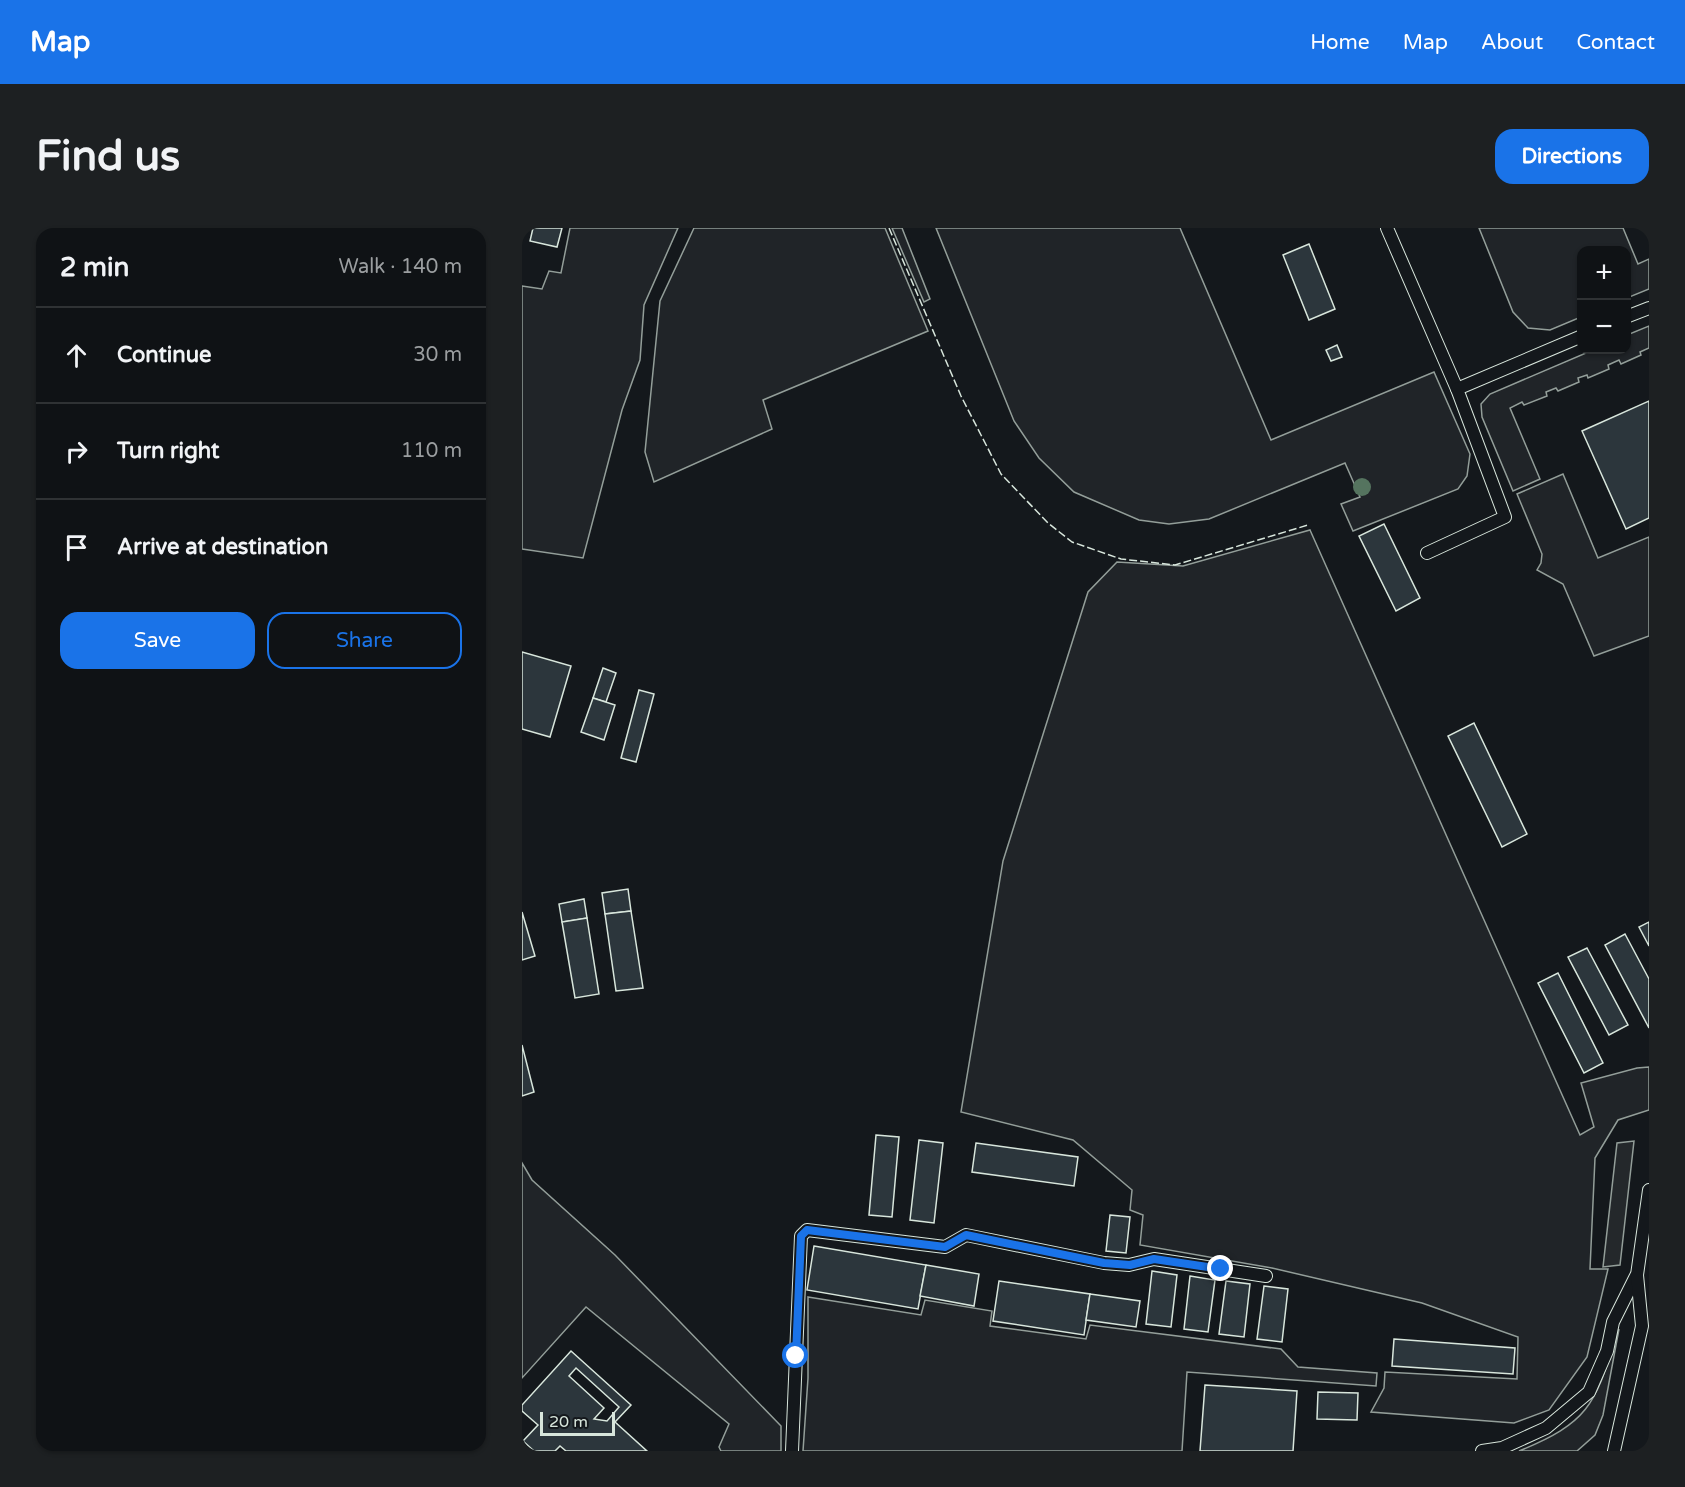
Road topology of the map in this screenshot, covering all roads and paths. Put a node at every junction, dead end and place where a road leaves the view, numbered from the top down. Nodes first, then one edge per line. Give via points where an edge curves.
1 (1387, 228) edge
2 (1649, 308) edge
3 (1631, 316) edge
4 (1577, 338) edge
5 (1457, 389) junction
6 (1427, 553) dead end
7 (1649, 1190) edge
8 (1637, 1275) junction
9 (1266, 1276) dead end
10 (792, 1451) edge
11 (1482, 1451) edge
12 (1614, 1451) edge

1 - 5 lane
2 - 3 lane
4 - 5 lane
5 - 6 lane via 1504,517
7 - 8 lane
8 - 11 lane via 1613,1322 1607,1351 1589,1392 1546,1428 1502,1448
8 - 12 lane via 1642,1326
9 - 10 lane via 1154,1259 1130,1265 1104,1263 966,1235 945,1247 807,1230 801,1236

